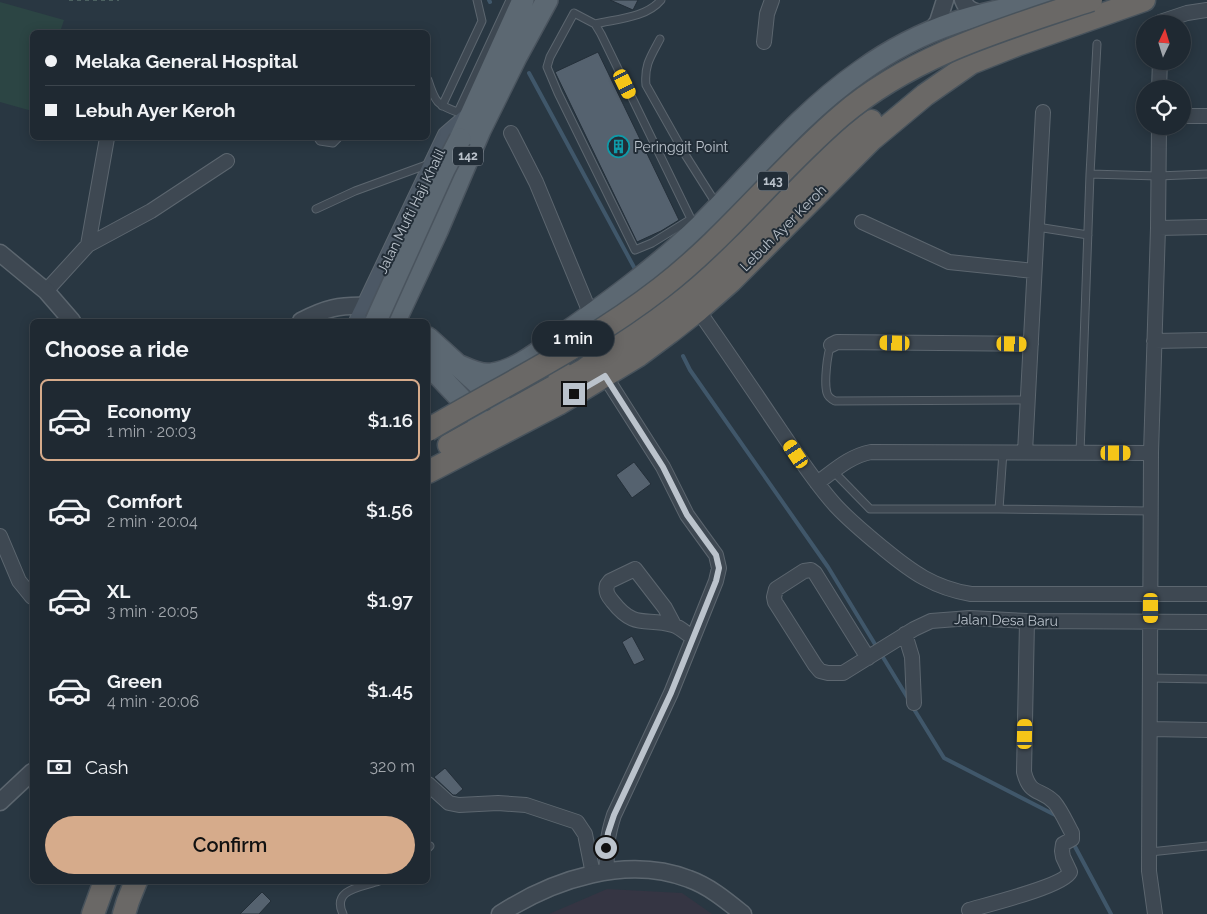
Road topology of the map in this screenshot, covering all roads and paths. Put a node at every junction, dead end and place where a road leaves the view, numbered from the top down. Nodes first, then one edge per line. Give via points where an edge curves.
1 (69, 0) edge
2 (119, 0) edge
3 (477, 0) edge
4 (510, 0) edge
5 (523, 0) edge
6 (547, 0) edge
7 (661, 0) edge
8 (772, 0) edge
9 (945, 0) edge
10 (963, 0) edge
11 (1050, 0) edge
12 (1091, 0) edge
13 (1144, 0) edge
14 (1207, 10) edge
15 (989, 14) junction
16 (1181, 15) edge
17 (595, 24) junction
18 (928, 33) junction
19 (660, 39) dead end
20 (764, 42) dead end
21 (1097, 44) dead end
22 (972, 63) junction
23 (430, 86) edge
24 (442, 106) junction
25 (1043, 112) dead end
26 (464, 115) junction
27 (1191, 116) edge
28 (1207, 116) edge
29 (510, 133) dead end
30 (1159, 135) edge
31 (107, 140) edge
32 (319, 140) edge
33 (336, 140) edge
34 (227, 162) dead end
35 (433, 163) junction
36 (1090, 174) junction
37 (1207, 174) edge
38 (1158, 176) junction
39 (718, 208) junction
40 (316, 209) dead end
41 (862, 222) dead end
42 (695, 223) junction
43 (1037, 227) junction
44 (1207, 227) edge
45 (1158, 228) junction
46 (1088, 235) junction
47 (88, 245) junction
48 (0, 253) edge
49 (1034, 271) junction
50 (46, 291) junction
51 (698, 310) junction
52 (591, 315) junction
53 (367, 316) edge
54 (70, 319) edge
55 (305, 319) edge
56 (399, 319) edge
57 (561, 336) junction
58 (430, 340) edge
59 (1207, 340) edge
60 (1154, 341) junction
61 (1031, 344) junction
62 (831, 345) joint
63 (430, 366) edge
64 (460, 366) junction
65 (594, 373) junction
66 (1028, 400) junction
67 (508, 411) junction
68 (484, 424) junction
69 (430, 429) edge
70 (1003, 452) junction
71 (1025, 452) junction
72 (1080, 453) junction
73 (1151, 453) junction
74 (430, 456) edge
75 (430, 471) edge
76 (833, 471) junction
77 (817, 483) junction
78 (999, 508) junction
79 (1152, 511) junction
80 (0, 536) edge
81 (970, 594) junction
82 (1151, 594) junction
83 (1207, 594) edge
84 (30, 595) edge
85 (970, 618) junction
86 (1027, 621) junction
87 (1151, 621) junction
88 (1207, 622) edge
89 (674, 625) junction
90 (905, 634) junction
91 (693, 638) junction
92 (870, 657) junction
93 (1150, 678) junction
94 (1207, 679) edge
95 (914, 703) dead end
96 (1150, 729) junction
97 (1207, 730) edge
98 (30, 774) edge
99 (430, 786) edge
100 (0, 802) edge
101 (1207, 846) edge
102 (1150, 852) junction
103 (600, 873) junction
104 (93, 884) edge
105 (104, 884) edge
106 (135, 884) edge
107 (369, 884) edge
108 (970, 910) dead end
109 (86, 914) edge
110 (93, 914) edge
111 (124, 914) edge
112 (343, 914) edge
113 (500, 914) edge
114 (744, 914) edge
115 (1155, 914) edge

1 - 2 path
3 - 24 lane via 482,21
4 - 26 lane
5 - 26 main road, Jalan Mufti Haji Khalil / 142
6 - 56 main road, Jalan Mufti Haji Khalil / 142 via 480,130
7 - 17 lane via 654,8
8 - 20 street
9 - 18 street via 938,22
10 - 15 street via 974,12
11 - 15 main road
12 - 69 highway, 143, bridge via 978,38 926,61 882,87 842,114 717,239 661,288 592,336
13 - 22 highway, Lebuh Ayer Keroh
14 - 16 street
15 - 18 main road
17 - 42 lane
17 - 42 lane via 574,13 547,67 635,250
18 - 39 main road via 831,93 800,120
19 - 39 lane via 648,60 646,85
21 - 36 lane
22 - 51 highway, Lebuh Ayer Keroh via 925,95 871,140
22 - 65 highway via 917,90 876,117 836,150 747,242
23 - 24 lane via 434,99
24 - 26 lane
25 - 43 street
26 - 35 main road, Jalan Mufti Haji Khalil / 142 via 447,136
26 - 53 main road, 142, bridge via 460,139
27 - 28 street
29 - 52 street via 536,182
30 - 38 street
31 - 47 street
32 - 33 lane via 326,143
34 - 47 street via 152,211
35 - 40 lane
35 - 53 main road, Jalan Mufti Haji Khalil / 142
36 - 38 lane
36 - 46 lane
37 - 38 lane
38 - 45 street
39 - 42 main road
41 - 49 street via 949,262
42 - 52 main road via 638,280
43 - 46 lane
43 - 49 street
44 - 45 street
45 - 60 street
46 - 72 lane
47 - 50 street
48 - 50 street
49 - 61 street
50 - 54 street
51 - 65 highway, Lebuh Ayer Keroh via 639,355
51 - 77 street
52 - 57 main road
53 - 55 street via 345,305 322,310
53 - 56 main road via 386,309
57 - 64 main road via 511,368 491,375
57 - 65 highway via 550,352 554,368 568,373
58 - 64 main road
59 - 60 street
60 - 73 street
61 - 62 street via 837,342
61 - 66 street
62 - 66 lane via 826,391 835,401
63 - 68 main road
64 - 67 main road
65 - 67 highway
65 - 75 highway, Lebuh Ayer Keroh via 558,404
65 - 91 street via 663,467 687,515 716,555 719,568 716,581
66 - 71 street
67 - 68 highway
68 - 74 highway
70 - 71 street
70 - 76 street via 871,452 849,459
70 - 78 lane
71 - 72 street
72 - 73 street
73 - 79 street
76 - 77 street
76 - 78 lane via 870,509
77 - 81 street via 851,522 920,577 938,586
78 - 79 lane
79 - 82 street
80 - 84 street via 19,581
81 - 82 street
81 - 85 street
82 - 83 street
82 - 87 street
85 - 86 street, Jalan Desa Baru
85 - 90 street, Jalan Desa Baru via 931,621
86 - 87 street, Jalan Desa Baru
86 - 108 street via 1024,772 1026,783 1054,803 1072,834 1062,850 1070,872 1069,876 1027,893
87 - 88 street, Jalan Desa Baru
87 - 93 street
89 - 89 street via 635,569 607,585 607,594 630,618
89 - 91 street
90 - 92 street, Jalan Desa Baru
90 - 95 street via 912,657
91 - 103 street via 614,815
92 - 92 street, Jalan Desa Baru via 812,570 804,570 776,589 775,602 820,671 843,673
93 - 94 lane
93 - 96 street
96 - 97 street
96 - 102 street
98 - 100 street
99 - 103 street via 449,802 459,805 526,805 577,822 586,834
101 - 102 lane
102 - 115 street
103 - 113 street via 549,889
103 - 114 street via 651,870 690,879
104 - 109 main road
105 - 110 highway
106 - 111 highway
107 - 112 lane via 347,891 341,897

